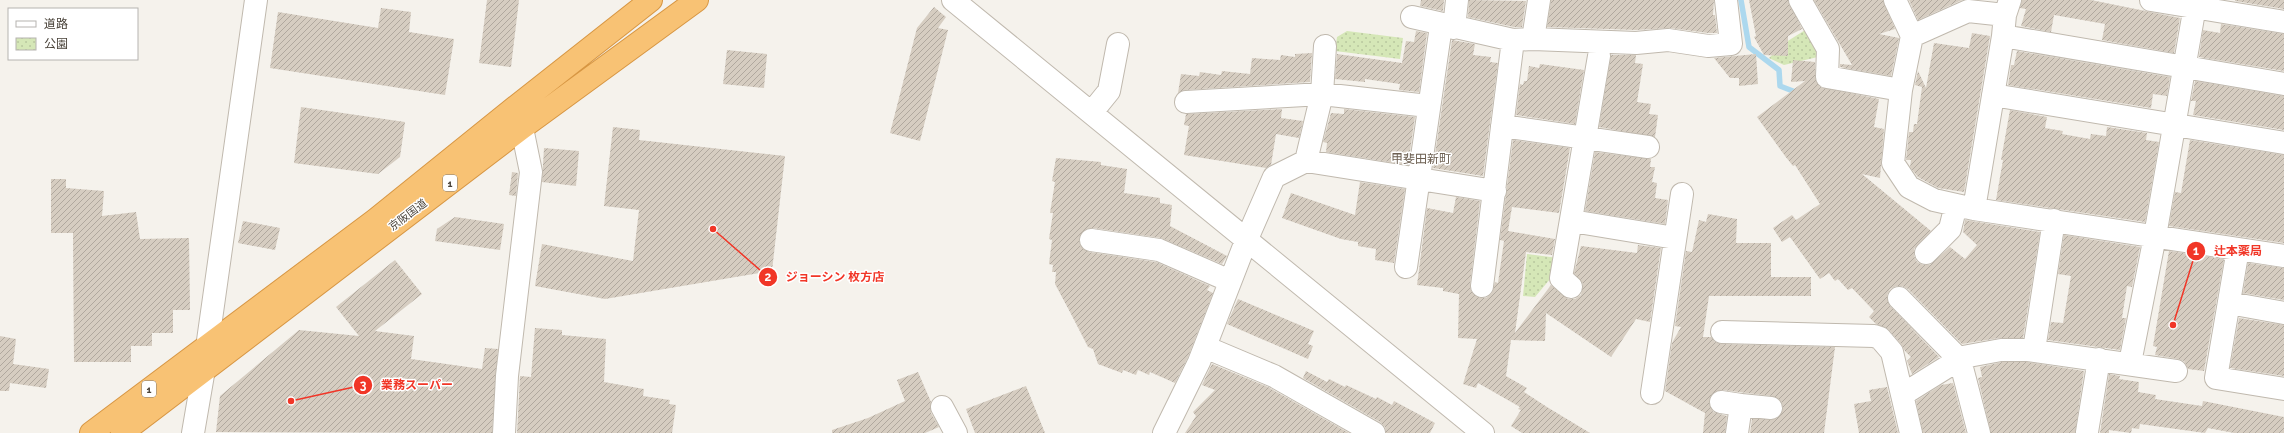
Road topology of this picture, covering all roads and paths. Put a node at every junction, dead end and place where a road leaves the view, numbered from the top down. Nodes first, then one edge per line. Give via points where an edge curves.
1 (256, 0) edge
2 (651, 0) edge
3 (697, 0) edge
4 (953, 0) edge
5 (1457, 0) edge
6 (1539, 0) edge
7 (1726, 0) edge
8 (1800, 0) edge
9 (1895, 0) edge
10 (2151, 0) edge
11 (2195, 4) edge
12 (2008, 7) edge
13 (1412, 18) dead end
14 (2284, 22) edge
15 (1448, 27) junction
16 (1912, 36) junction
17 (2004, 36) junction
18 (1523, 40) junction
19 (1118, 44) dead end
20 (1325, 46) dead end
21 (1599, 56) dead end
22 (2184, 67) junction
23 (2284, 84) edge
24 (1901, 90) junction
25 (1322, 94) junction
26 (1993, 94) junction
27 (1186, 102) dead end
28 (1428, 106) junction
29 (1092, 112) junction
30 (2174, 125) junction
31 (1502, 126) junction
32 (522, 128) junction
33 (1586, 138) junction
34 (2284, 143) edge
35 (1648, 147) dead end
36 (1306, 161) junction
37 (1418, 180) junction
38 (1495, 191) junction
39 (1682, 194) dead end
40 (1965, 207) junction
41 (2054, 220) junction
42 (1572, 221) junction
43 (2155, 236) junction
44 (1675, 238) junction
45 (1090, 240) dead end
46 (1246, 241) junction
47 (2238, 249) junction
48 (1926, 253) dead end
49 (2284, 256) edge
50 (1406, 267) dead end
51 (1230, 281) junction
52 (1482, 286) dead end
53 (1571, 286) dead end
54 (1899, 298) dead end
55 (2229, 303) junction
56 (2284, 313) edge
57 (1722, 332) dead end
58 (207, 345) junction
59 (1205, 347) junction
60 (2034, 350) junction
61 (2099, 359) junction
62 (1960, 360) junction
63 (2130, 364) junction
64 (204, 369) junction
65 (2176, 371) dead end
66 (2284, 389) edge
67 (1652, 393) dead end
68 (1902, 395) junction
69 (942, 407) dead end
70 (1772, 408) dead end
71 (1469, 429) edge
72 (2087, 432) dead end
73 (91, 433) edge
74 (122, 433) edge
75 (192, 433) edge
76 (504, 433) edge
77 (956, 433) edge
78 (1164, 433) edge
79 (1374, 433) edge
80 (1737, 433) edge
81 (1911, 433) edge
82 (1979, 433) edge

1 - 58 street
2 - 58 highway, 京阪国道 / 1 via 376,220
3 - 32 highway, 京阪国道 / 1
4 - 29 street
5 - 15 street
6 - 18 street
7 - 18 street via 1731,44 1708,46 1668,40 1636,43
8 - 24 street via 1828,49 1826,77
9 - 16 street
10 - 11 street
11 - 14 street
11 - 22 street
12 - 16 street via 1968,11
12 - 17 street
13 - 15 street
15 - 18 street
15 - 28 street
16 - 24 street
17 - 22 street
17 - 26 street
18 - 31 street
19 - 29 street via 1109,91
20 - 25 street
21 - 33 street
22 - 23 street
22 - 30 street
24 - 40 street via 1894,163 1909,187 1934,200
25 - 27 street
25 - 28 street
25 - 36 street
26 - 30 street
26 - 40 street
28 - 37 street
29 - 46 street
30 - 34 street
30 - 43 street
31 - 33 street
31 - 38 street
32 - 64 highway, 京阪国道 / 1
32 - 76 street via 531,172 507,376
33 - 35 street
33 - 42 street
36 - 37 street
36 - 46 street via 1274,177
37 - 38 street
37 - 50 street
38 - 52 street
39 - 44 street
40 - 41 street
40 - 48 street via 1950,229
41 - 43 street
41 - 60 street
42 - 44 street
42 - 53 street via 1561,278
43 - 47 street
43 - 63 street
44 - 67 street
45 - 51 street via 1159,250
46 - 51 street
46 - 71 street
47 - 49 street
47 - 55 street
51 - 59 street
54 - 62 street
55 - 56 street
55 - 66 street via 2216,378
57 - 68 street via 1880,338 1892,352
58 - 64 street
58 - 73 highway, 京阪国道 / 1
59 - 78 street
59 - 79 street via 1274,376
60 - 61 street
60 - 62 street via 2001,350 1963,357
61 - 63 street
61 - 72 street
62 - 68 street
62 - 82 street
63 - 65 street
64 - 74 highway, 京阪国道 / 1
64 - 75 street
68 - 81 street
69 - 77 street
70 - 80 street via 1731,404

